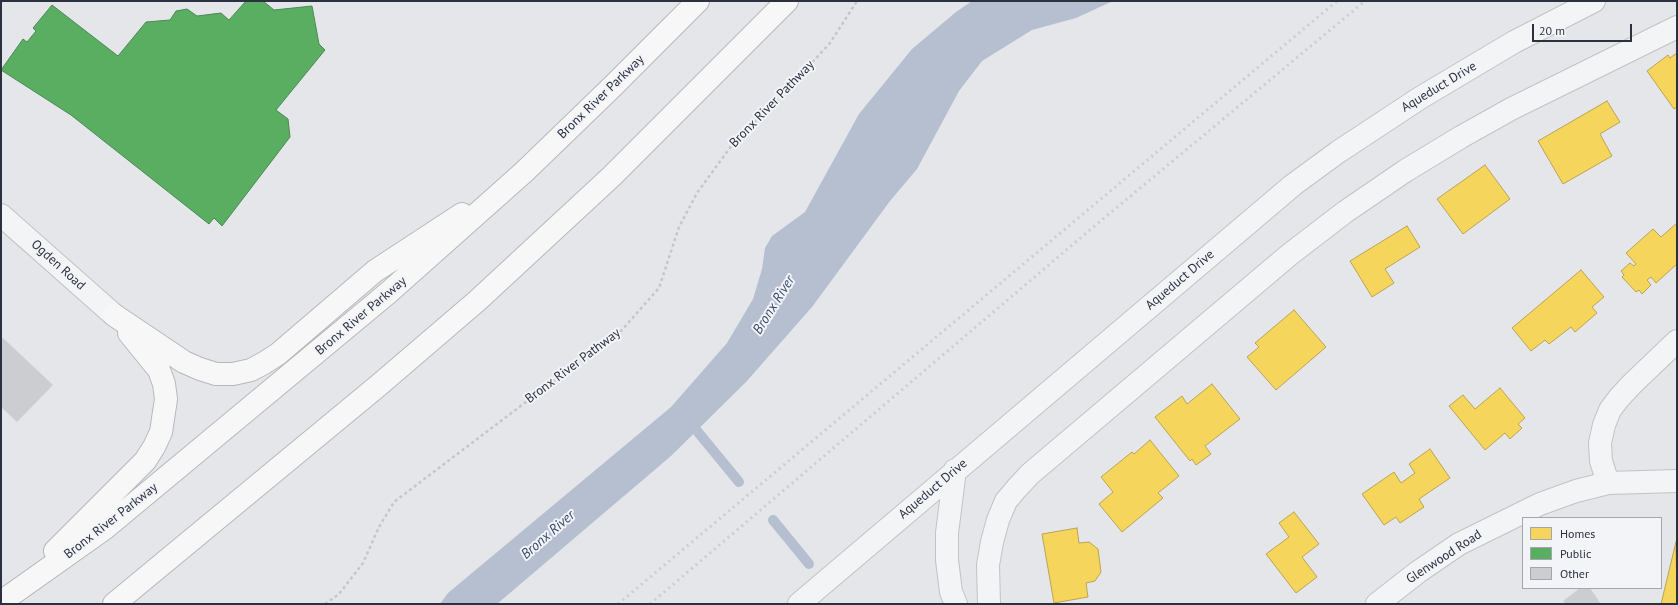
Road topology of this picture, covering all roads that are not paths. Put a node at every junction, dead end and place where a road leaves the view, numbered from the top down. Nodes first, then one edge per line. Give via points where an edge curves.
1 (698, 1) edge
2 (787, 1) edge
3 (1594, 1) edge
4 (1677, 27) edge
5 (524, 172) junction
6 (1, 215) edge
7 (114, 315) junction
8 (1677, 341) edge
9 (955, 470) junction
10 (1677, 481) edge
11 (1608, 483) junction
12 (7, 598) edge
13 (114, 604) edge
14 (799, 604) edge
15 (956, 604) edge
16 (989, 604) edge
17 (1376, 604) edge

1 - 5 highway, Bronx River Parkway
2 - 13 highway via 637,151 499,281 415,355
3 - 9 street, Aqueduct Drive via 1455,76 1338,152 1263,210
4 - 16 street via 1511,109 1462,137 1399,175 1289,255 1030,474 1017,488 1004,507 992,542 988,565
5 - 7 highway via 375,272 278,354 251,370 216,374 200,369 184,362
5 - 12 highway, Bronx River Parkway via 388,293 116,519
6 - 7 street, Ogden Road
7 - 12 highway via 159,370 166,399 160,432 145,461
8 - 11 street via 1618,398 1610,410 1600,443 1601,461
9 - 14 street, Aqueduct Drive
9 - 15 street via 947,533 947,560 951,592
10 - 11 street, Glenwood Road
11 - 17 street, Glenwood Road via 1540,504 1459,544

